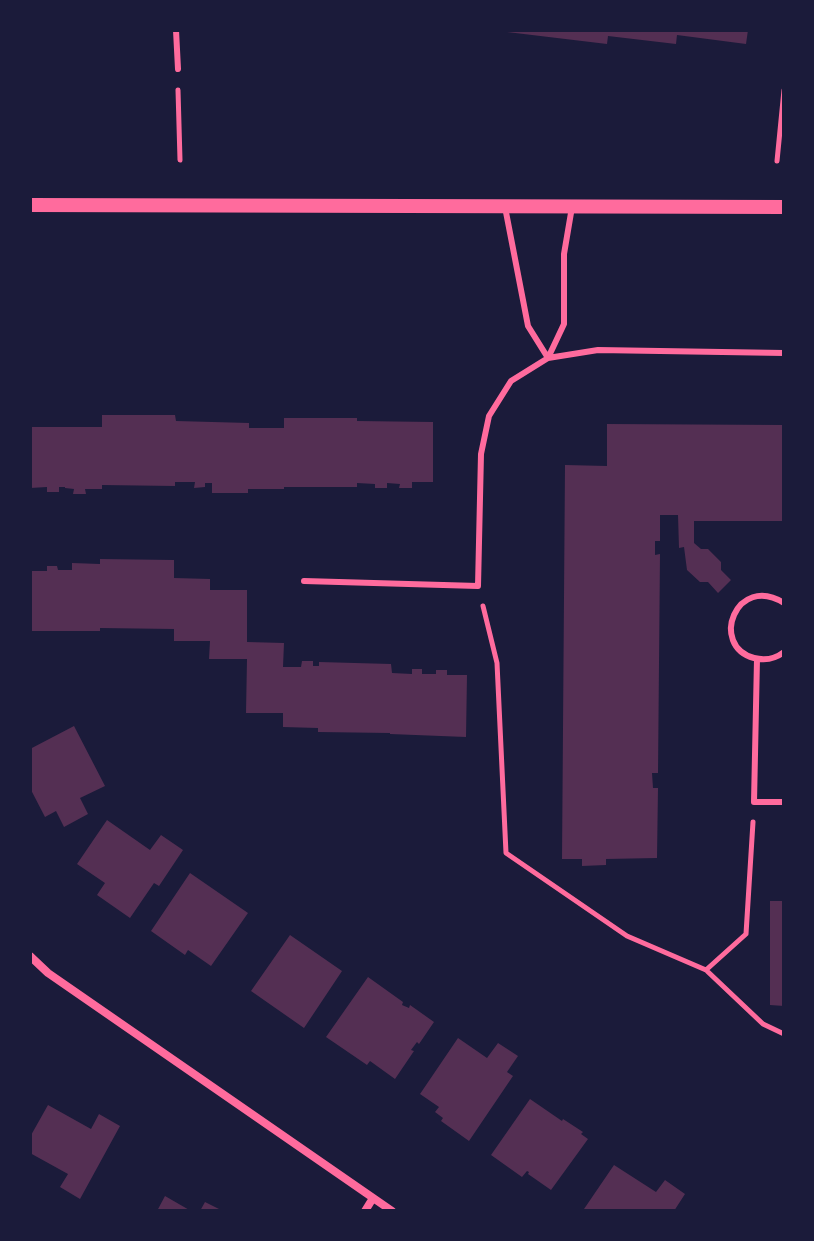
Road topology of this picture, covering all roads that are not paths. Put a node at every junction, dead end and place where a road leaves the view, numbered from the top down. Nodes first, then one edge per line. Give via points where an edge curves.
1 (176, 30) edge
2 (178, 69) road end
3 (30, 205) edge
4 (505, 207) junction
5 (572, 207) junction
6 (784, 207) edge
7 (784, 353) edge
8 (548, 358) junction
9 (304, 581) dead end
10 (784, 603) edge
11 (784, 652) edge
12 (757, 659) junction
13 (784, 802) edge
14 (30, 956) edge
15 (373, 1198) junction
16 (365, 1211) edge
17 (392, 1211) edge

1 - 2 lane
3 - 4 street
4 - 5 street
4 - 8 lane via 528,326
5 - 6 street
5 - 8 lane via 564,254 564,324
7 - 8 lane via 598,350
8 - 9 lane via 511,381 489,416 481,454 478,586
10 - 12 lane via 753,596 731,619 733,640
11 - 12 lane
12 - 13 lane via 754,802
14 - 15 street
15 - 16 street
15 - 17 street

